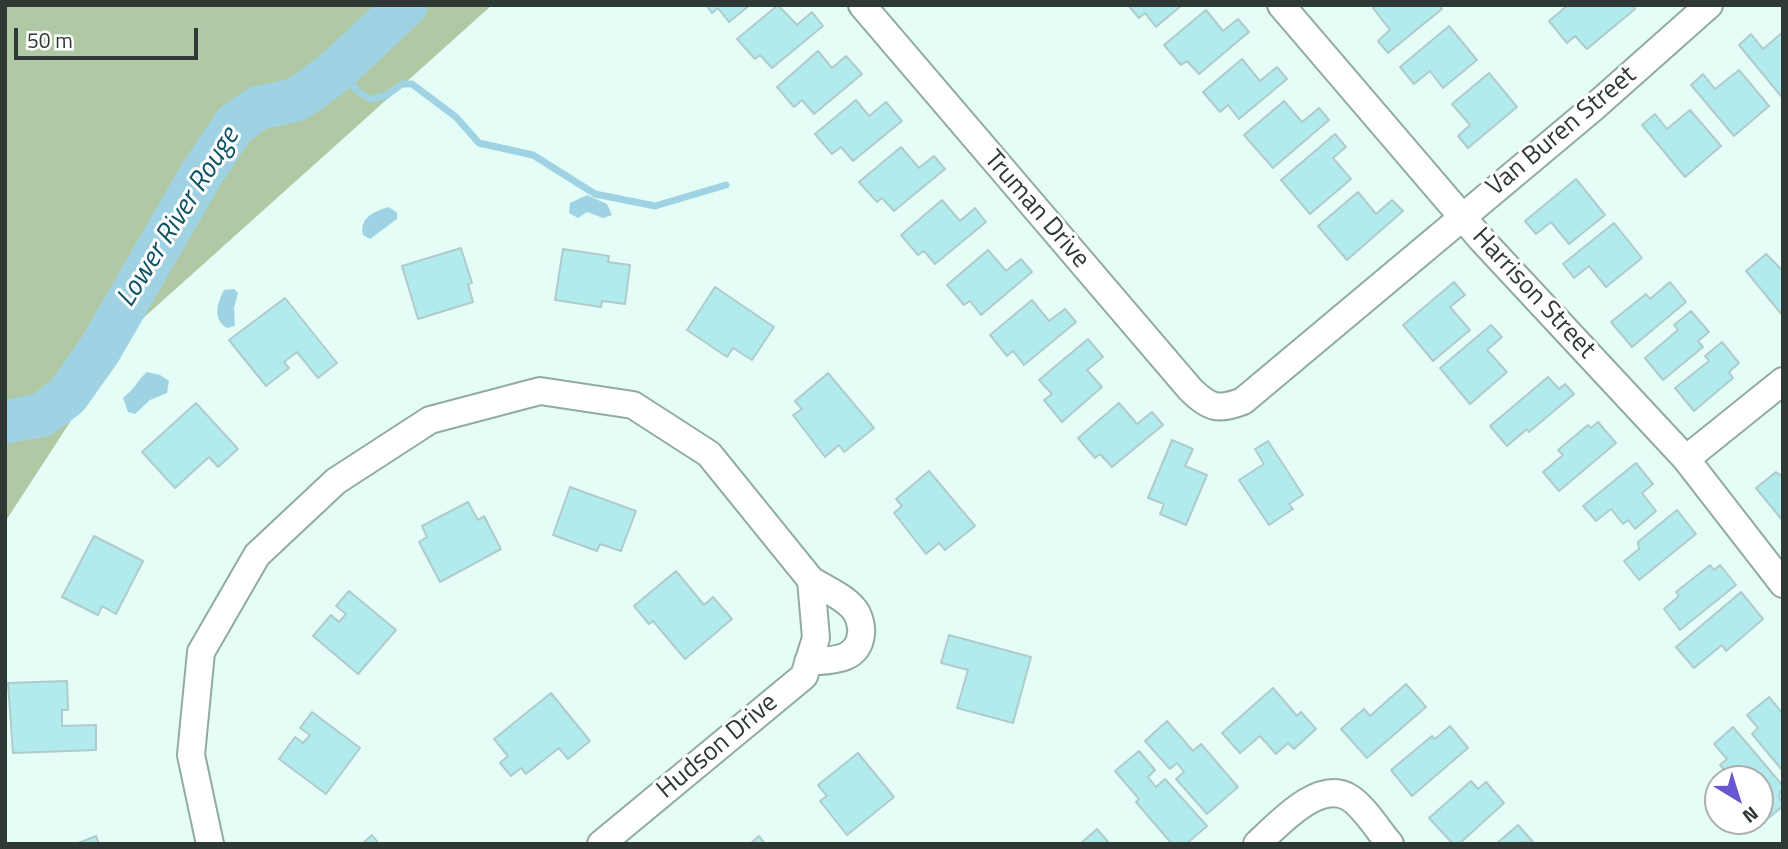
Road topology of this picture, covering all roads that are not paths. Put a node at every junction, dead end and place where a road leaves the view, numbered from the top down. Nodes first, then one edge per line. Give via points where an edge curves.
1 (863, 5) edge
2 (1281, 5) edge
3 (1697, 9) edge
4 (1462, 217) junction
5 (1783, 381) edge
6 (1215, 408) joint
7 (1686, 459) junction
8 (811, 580) junction
9 (1783, 584) edge
10 (812, 650) junction
11 (210, 844) edge
12 (601, 844) edge
13 (1257, 844) edge
14 (1390, 844) edge

1 - 6 street, Truman Drive via 1190,390
2 - 4 street, Harrison Street
3 - 4 street, Van Buren Street
4 - 6 street, Van Buren Street via 1243,401
4 - 7 street, Harrison Street
5 - 7 street
7 - 9 street, Harrison Street
8 - 10 street
8 - 10 street via 854,608 861,626 856,651 845,659
8 - 11 street via 709,454 633,405 540,391 430,420 336,481 257,555 201,652 191,755
10 - 12 street, Hudson Drive via 804,676
13 - 14 street via 1306,800 1334,793 1349,798

